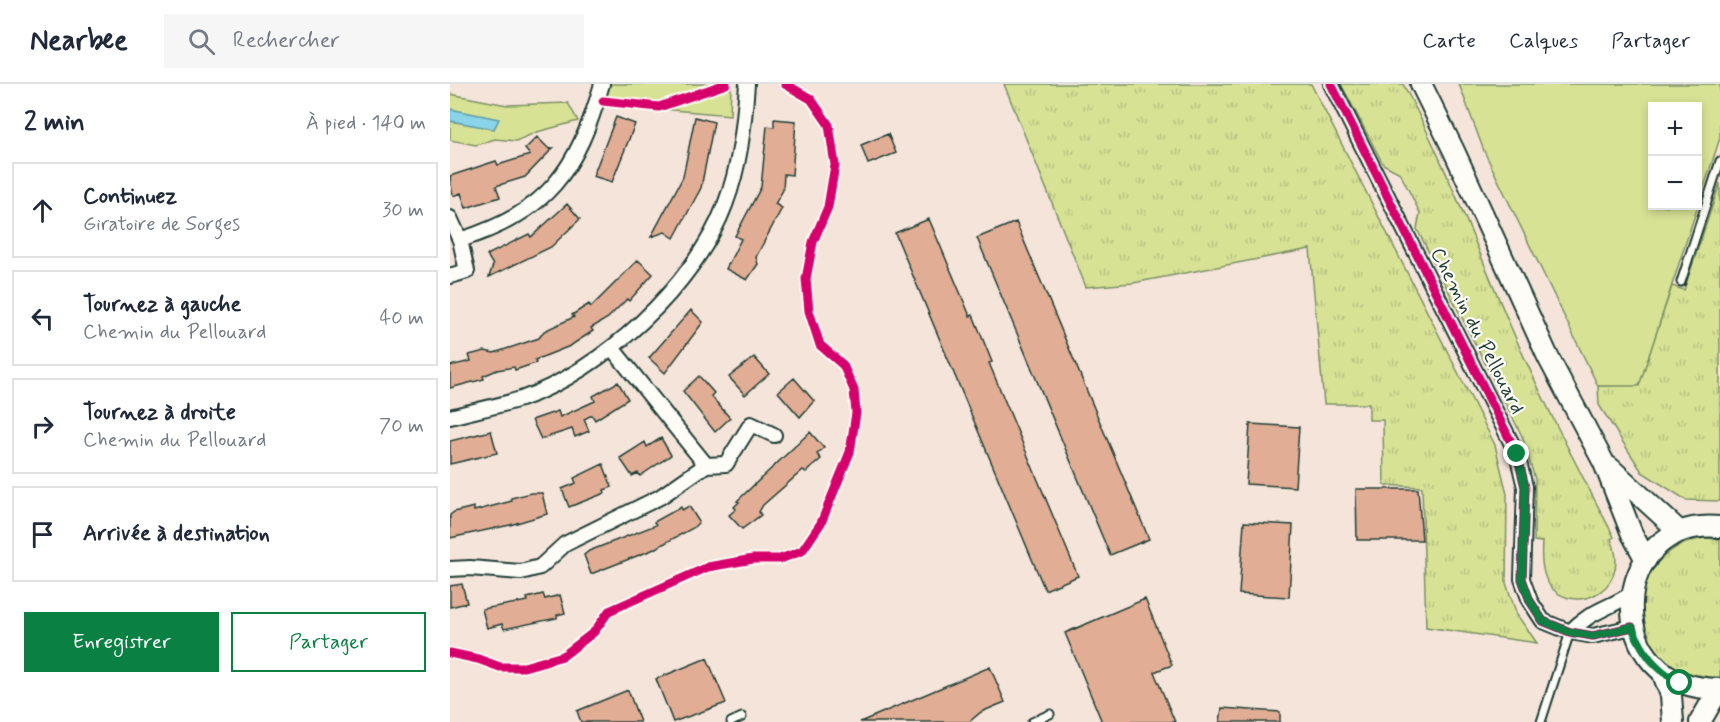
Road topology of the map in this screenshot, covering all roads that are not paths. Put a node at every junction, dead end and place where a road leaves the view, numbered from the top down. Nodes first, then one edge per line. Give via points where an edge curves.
1 (602, 84) edge
2 (747, 84) edge
3 (1331, 84) edge
4 (1421, 84) edge
5 (1720, 161) edge
6 (450, 218) edge
7 (460, 240) junction
8 (450, 276) edge
9 (1681, 282) dead end
10 (612, 348) junction
11 (450, 417) edge
12 (774, 435) dead end
13 (1604, 463) junction
14 (706, 465) junction
15 (1720, 527) edge
16 (1680, 532) junction
17 (1646, 560) junction
18 (450, 569) edge
19 (1631, 594) junction
20 (1632, 627) junction
21 (1570, 632) junction
22 (1663, 674) junction
23 (1720, 689) edge
24 (1050, 714) dead end
25 (742, 717) dead end
26 (731, 722) edge
27 (1032, 722) edge
28 (1541, 722) edge
29 (1673, 722) edge
30 (1700, 722) edge

1 - 7 street via 583,142 559,178 518,217
2 - 10 street via 742,146 725,205 705,249 686,276
3 - 21 street, Chemin du Pellouard via 1517,454 1525,487 1522,579 1530,601 1543,621
4 - 13 main road via 1548,357
5 - 9 lane
6 - 7 street
7 - 8 street via 467,271
10 - 11 street via 522,398
10 - 14 street
12 - 14 street via 751,424 726,464
13 - 16 main road
13 - 17 main road
14 - 18 street via 660,497 565,543 540,567 521,572
15 - 16 main road
16 - 17 main road via 1661,543
17 - 19 main road
19 - 20 main road
19 - 21 street via 1613,606 1585,616
20 - 21 street, Chemin du Pellouard via 1593,636
20 - 22 main road via 1644,653
21 - 28 lane
22 - 23 main road via 1690,686
22 - 29 main road via 1671,695
23 - 30 main road
24 - 27 lane
25 - 26 lane

